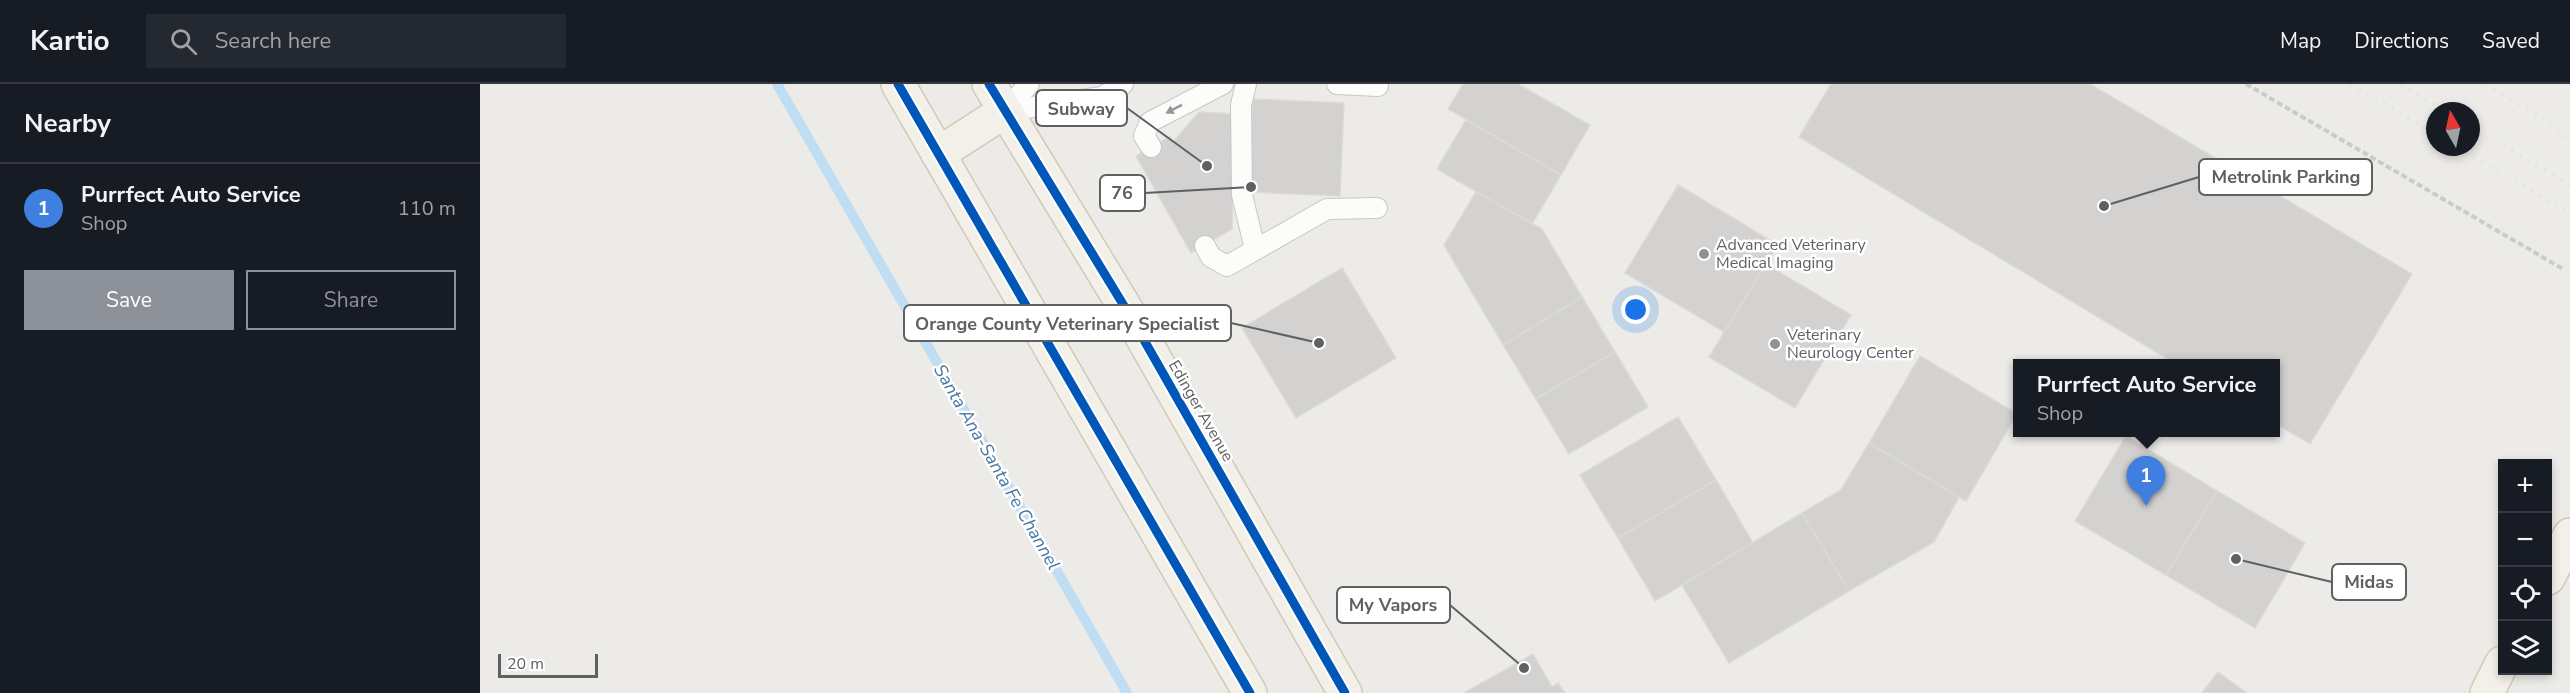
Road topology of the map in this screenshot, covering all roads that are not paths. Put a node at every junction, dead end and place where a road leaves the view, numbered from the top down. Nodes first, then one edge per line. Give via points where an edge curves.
1 (898, 84) edge
2 (1029, 84) edge
3 (1123, 84) edge
4 (1223, 84) edge
5 (1246, 84) edge
6 (1337, 84) edge
7 (1378, 86) dead end
8 (997, 98) edge
9 (1151, 147) dead end
10 (938, 154) junction
11 (1377, 208) dead end
12 (1205, 246) dead end
13 (1256, 249) junction
14 (2570, 535) edge
15 (2552, 569) edge
16 (2498, 671) edge
17 (1250, 693) edge
18 (1345, 693) edge
19 (2487, 693) edge

1 - 10 main road
2 - 8 lane
3 - 8 lane via 1101,97
4 -> 9 lane via 1150,122 1144,136
5 - 13 lane via 1240,105 1242,195
6 - 7 lane
8 - 10 main road
8 - 18 main road, Edinger Avenue via 1132,319
10 - 17 main road
11 - 13 lane via 1327,209
12 - 13 lane via 1211,257 1227,266
14 - 15 main road
16 - 19 main road

